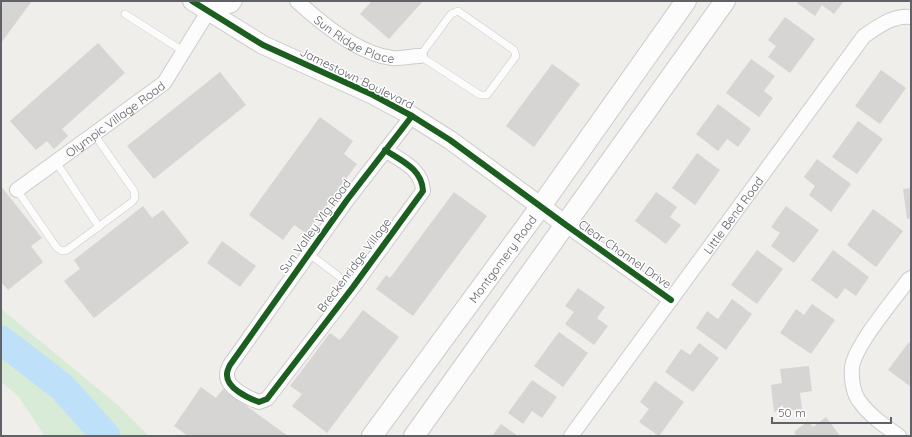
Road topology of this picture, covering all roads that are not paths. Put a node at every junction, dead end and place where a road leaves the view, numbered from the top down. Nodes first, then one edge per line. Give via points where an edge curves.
1 (192, 1) edge
2 (235, 1) edge
3 (296, 1) edge
4 (686, 1) edge
5 (725, 1) edge
6 (209, 7) edge
7 (125, 14) dead end
8 (911, 17) edge
9 (183, 51) junction
10 (420, 56) junction
11 (412, 116) junction
12 (94, 134) junction
13 (385, 150) junction
14 (56, 162) junction
15 (17, 190) joint
16 (541, 206) junction
17 (566, 225) junction
18 (99, 227) junction
19 (308, 254) junction
20 (911, 278) edge
21 (353, 287) junction
22 (671, 300) junction
23 (267, 398) joint
24 (372, 436) edge
25 (414, 436) edge
26 (571, 436) edge
27 (899, 436) edge

1 - 6 street, Jamestown Boulevard
2 - 6 street via 232,5
3 - 10 street, Sun Ridge Place via 341,36 363,48 392,58
4 - 16 main road, Montgomery Road
5 - 17 main road
6 - 9 street, Olympic Village Road
6 - 11 street, Jamestown Boulevard via 263,45
7 - 9 lane
8 - 22 street, Little Bend Road via 901,16 883,23 864,36
9 - 12 street, Olympic Village Road via 164,83
10 - 10 lane via 480,96 487,95 516,56 514,50 458,11 451,14
11 - 13 street, Sun Valley Vlg Road
11 - 16 street, Jamestown Boulevard via 450,140
12 - 14 street, Olympic Village Road
12 - 18 lane via 134,191 135,198
13 - 19 street, Sun Valley Vlg Road
13 - 21 street, Breckenridge Village via 415,170 422,181 423,191
14 - 15 street, Olympic Village Road
14 - 18 lane
15 - 18 lane via 57,248 62,251
16 - 17 street, Jamestown Boulevard
16 - 24 main road, Montgomery Road
17 - 22 street, Clear Channel Drive
17 - 25 main road
19 - 21 lane
19 - 23 street, Sun Valley Vlg Road via 238,352 227,374 229,382 248,398 259,402
20 - 27 street via 861,346 852,366 853,387 859,402 875,419
21 - 23 street, Breckenridge Village
22 - 26 street, Little Bend Road

